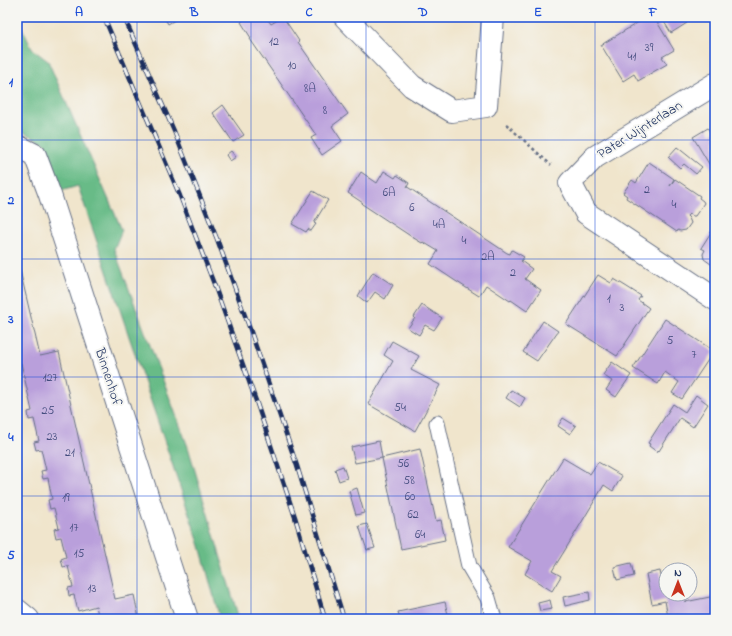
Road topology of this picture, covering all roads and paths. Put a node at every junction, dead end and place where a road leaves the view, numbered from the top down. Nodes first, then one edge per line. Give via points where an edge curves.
1 (345, 17) edge
2 (493, 17) edge
3 (715, 84) edge
4 (486, 106) junction
5 (17, 146) edge
6 (570, 183) junction
7 (715, 299) edge
8 (437, 423) dead end
9 (17, 610) edge
10 (28, 619) edge
11 (187, 619) edge
12 (494, 619) edge

1 - 4 street via 412,86 452,111
2 - 4 street
3 - 6 street, Pater Wijnterlaan via 595,158
4 - 6 path
5 - 11 street, Binnenhof via 35,155 50,195
6 - 7 street via 586,213
8 - 12 lane via 469,566 488,598
9 - 10 street

